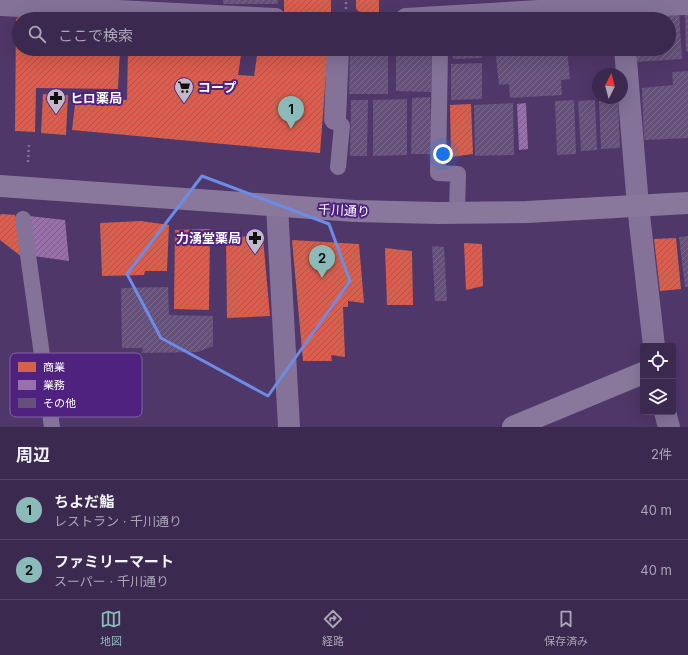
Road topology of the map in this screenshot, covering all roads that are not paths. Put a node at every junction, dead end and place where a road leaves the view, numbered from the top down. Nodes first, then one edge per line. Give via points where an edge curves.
1 (688, 4) edge
2 (0, 5) edge
3 (622, 8) edge
4 (138, 12) edge
5 (549, 12) edge
6 (338, 56) edge
7 (440, 56) edge
8 (626, 56) edge
9 (335, 118) joint
10 (338, 167) dead end
11 (0, 186) edge
12 (688, 204) edge
13 (278, 206) junction
14 (638, 206) junction
15 (457, 213) junction
16 (23, 218) dead end
17 (654, 343) edge
18 (42, 353) edge
19 (640, 374) edge
20 (666, 415) edge
21 (51, 417) edge
22 (52, 427) edge
23 (289, 427) edge
24 (514, 427) edge
25 (669, 427) edge

1 - 3 street
2 - 4 street
3 - 5 street
6 - 9 street
7 - 15 lane via 438,173 458,174
8 - 14 street
9 - 10 lane via 342,126
11 - 13 main road, 千川通り
12 - 14 main road, 千川通り
13 - 15 main road, 千川通り
13 - 23 street
14 - 15 main road, 千川通り
14 - 17 street
16 - 18 lane
19 - 24 main road
20 - 25 street
21 - 22 lane

